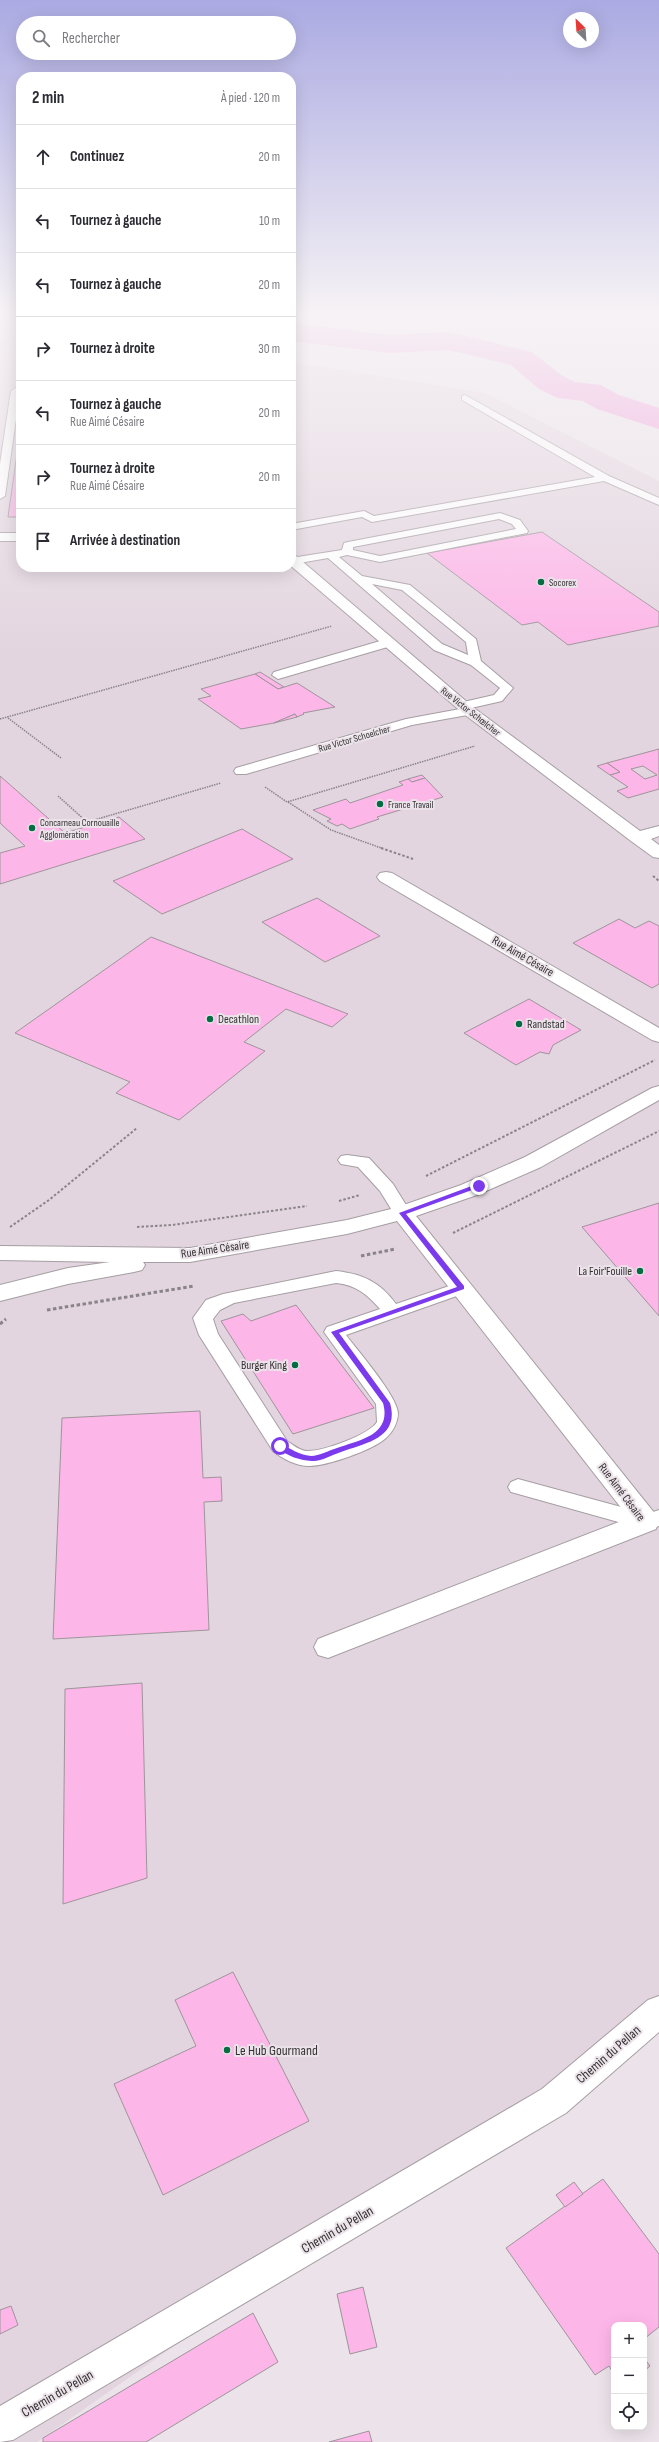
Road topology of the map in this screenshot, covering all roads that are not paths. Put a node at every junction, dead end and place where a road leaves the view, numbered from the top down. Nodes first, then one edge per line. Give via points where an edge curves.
1 (11, 424) edge
2 (510, 424) edge
3 (605, 478) junction
4 (0, 496) edge
5 (659, 502) edge
6 (296, 527) edge
7 (0, 537) edge
8 (16, 537) edge
9 (347, 552) junction
10 (331, 555) junction
11 (296, 560) edge
12 (296, 563) edge
13 (355, 578) junction
14 (387, 643) junction
15 (475, 662) junction
16 (278, 674) dead end
17 (466, 709) junction
18 (244, 773) road end
19 (659, 831) edge
20 (638, 837) junction
21 (659, 853) edge
22 (386, 877) dead end
23 (659, 1036) edge
24 (659, 1092) edge
25 (347, 1160) dead end
26 (402, 1213) junction
27 (1, 1242) edge
28 (190, 1255) junction
29 (461, 1288) junction
30 (0, 1293) edge
31 (392, 1312) junction
32 (518, 1487) dead end
33 (653, 1520) edge
34 (328, 1647) dead end
35 (659, 2011) edge
36 (0, 2427) edge

1 - 4 lane
2 - 3 lane
3 - 5 lane
3 - 6 lane via 372,519 364,514
7 - 8 street
9 - 9 lane via 380,559 523,531 516,522 500,516 348,545
9 - 10 lane
10 - 11 lane
10 - 13 lane
12 - 14 street, Rue Victor Schœlcher
13 - 15 lane via 438,648
13 - 15 lane via 406,587 472,640
14 - 16 lane
14 - 17 street, Rue Victor Schœlcher
15 - 17 lane, Rue Victor Schoelcher via 507,688 498,698
17 - 18 lane, Rue Victor Schoelcher via 410,722
17 - 20 street, Rue Victor Schœlcher
19 - 20 street
20 - 21 street, Rue Victor Schœlcher
22 - 23 street, Rue Aimé Césaire
24 - 26 street, Rue Aimé Césaire via 533,1162 469,1190
25 - 26 lane via 363,1162 387,1188
26 - 28 street, Rue Aimé Césaire via 312,1235
26 - 29 street, Rue Aimé Césaire
27 - 28 street, Rue Aimé Césaire
28 - 30 street via 68,1276
29 - 31 lane
29 - 33 street, Rue Aimé Césaire
31 - 31 lane via 376,1290 365,1283 351,1278 336,1277 230,1298 213,1305 203,1318 209,1335 280,1446 294,1455 313,1459 376,1437 385,1425 389,1413 386,1403 334,1332
32 - 33 lane
33 - 34 street, Rue Aimé Césaire
35 - 36 street, Chemin du Pellan via 554,2101

